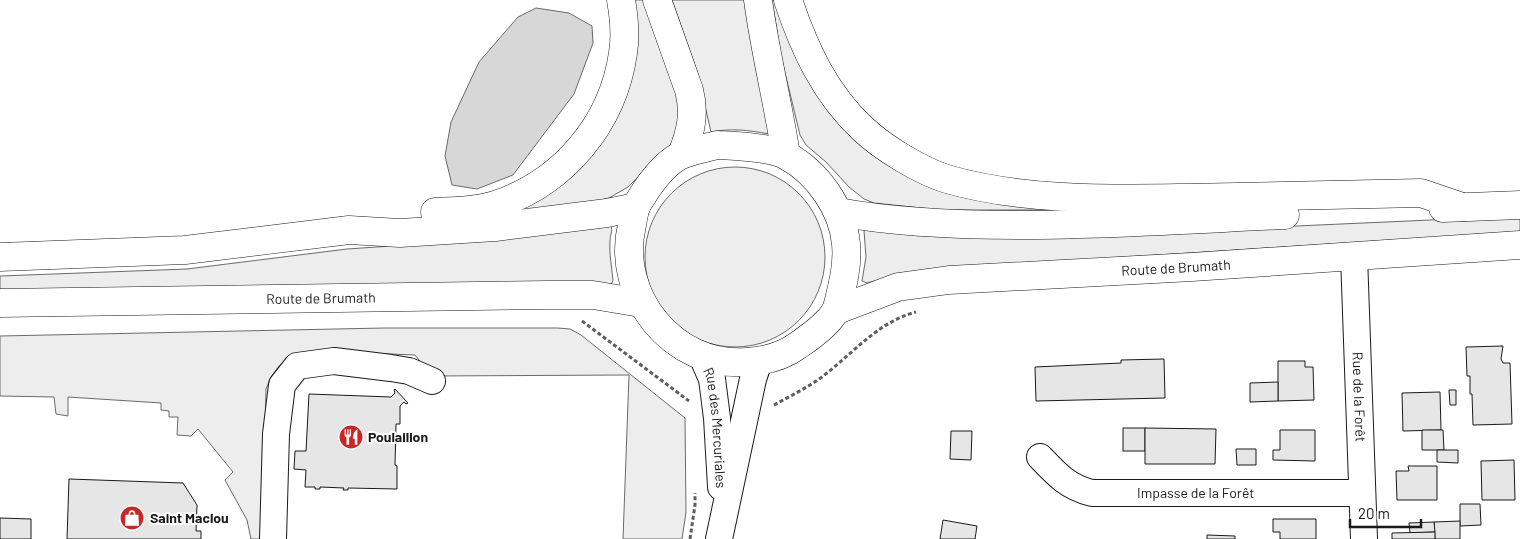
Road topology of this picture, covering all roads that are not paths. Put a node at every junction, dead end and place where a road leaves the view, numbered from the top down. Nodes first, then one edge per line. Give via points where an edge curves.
1 (621, 0) edge
2 (657, 0) edge
3 (758, 0) edge
4 (788, 0) edge
5 (682, 154) junction
6 (786, 155) junction
7 (1520, 205) edge
8 (636, 207) junction
9 (1462, 207) junction
10 (838, 212) junction
11 (348, 230) junction
12 (1520, 245) edge
13 (1354, 256) junction
14 (0, 257) edge
15 (641, 302) junction
16 (0, 303) edge
17 (837, 310) junction
18 (702, 356) junction
19 (759, 361) junction
20 (432, 382) dead end
21 (1040, 458) dead end
22 (1362, 493) junction
23 (720, 535) edge
24 (273, 539) edge
25 (1364, 539) edge

1 - 11 main road via 624,52 613,95 585,144 568,162 526,192 494,205 399,214
2 - 5 main road via 693,104 693,119
3 - 6 main road
4 - 9 main road via 809,55 843,108 864,130 904,158 946,178 998,190 1061,197 1131,199 1421,193
5 - 6 main road via 717,145 751,147
5 - 8 main road via 656,175
6 - 10 main road via 809,172
7 - 9 main road
8 - 11 main road via 495,227 400,232
8 - 15 main road via 629,238 630,271
9 - 10 main road via 1044,225 912,222
10 - 17 main road via 846,243 845,274
11 - 14 main road via 185,250
12 - 13 main road, Route de Brumath
13 - 17 main road, Route de Brumath via 949,280 898,287
13 - 22 street, Rue de la Forêt
15 - 16 main road, Route de Brumath via 548,295
15 - 18 main road via 657,325 678,343
17 - 19 main road via 813,335 790,352
18 - 19 main road via 730,362
18 - 23 street, Rue des Mercuriales via 712,379 717,418 722,477
19 - 23 street, Rue des Mercuriales
20 - 24 street via 410,371 382,366 334,361 297,366 282,385 276,434
21 - 22 street, Impasse de la Forêt via 1066,482 1092,493
22 - 25 street, Rue de la Forêt

